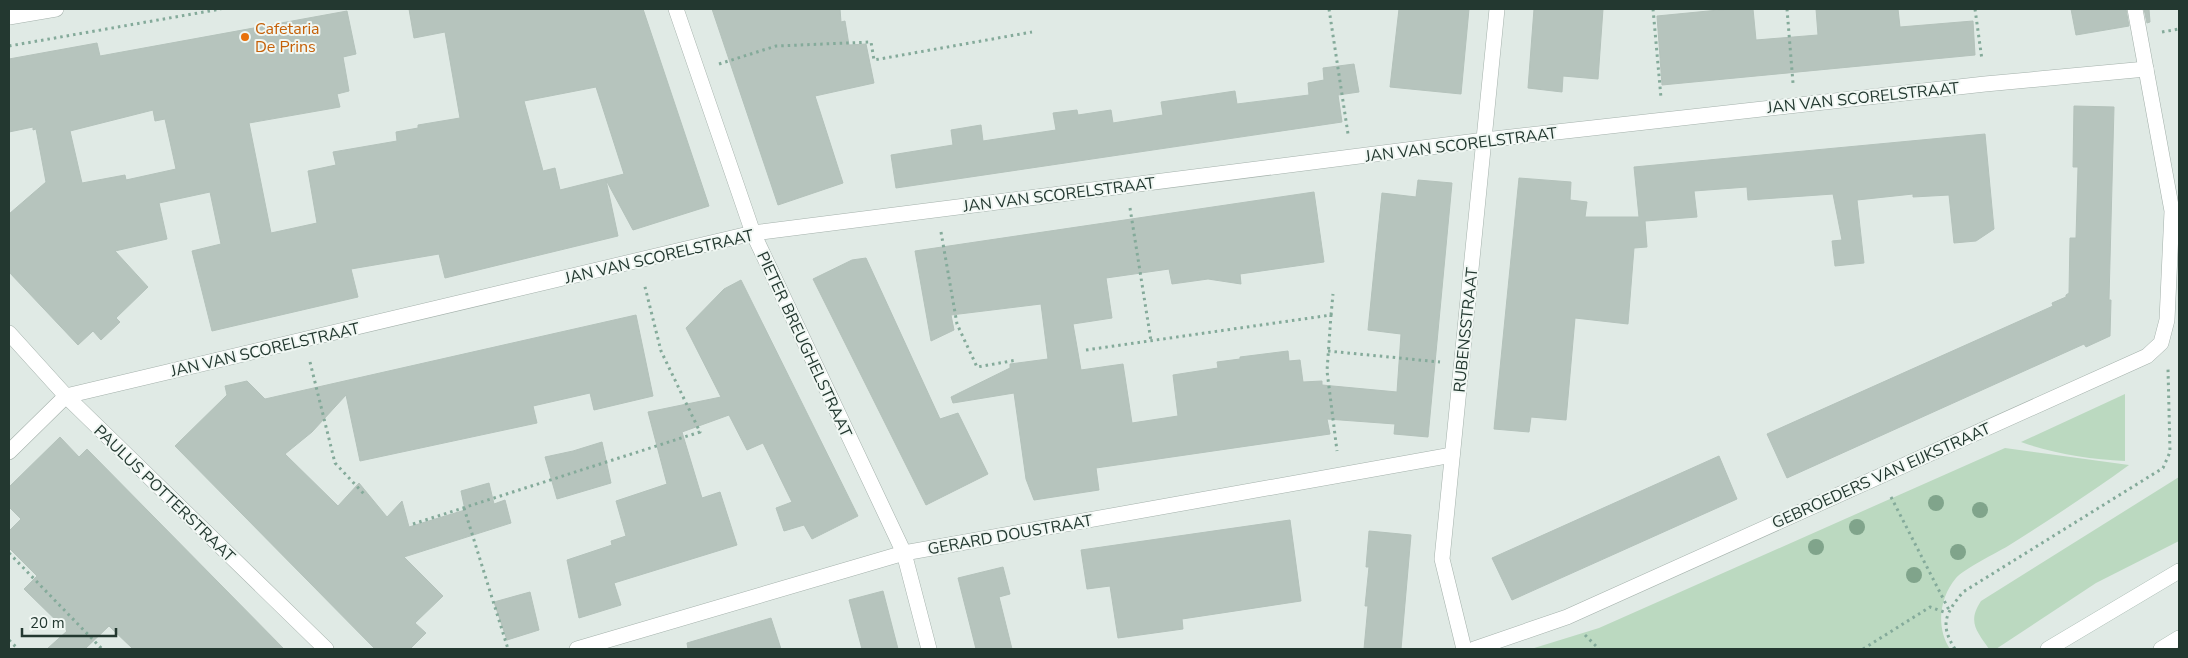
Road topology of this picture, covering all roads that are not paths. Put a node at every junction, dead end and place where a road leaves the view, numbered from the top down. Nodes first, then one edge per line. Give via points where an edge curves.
1 (56, 9) edge
2 (676, 9) edge
3 (1497, 9) edge
4 (2135, 9) edge
5 (9, 17) edge
6 (2146, 69) junction
7 (1484, 140) junction
8 (2176, 211) edge
9 (753, 233) junction
10 (9, 333) edge
11 (66, 396) junction
12 (9, 452) edge
13 (1452, 455) junction
14 (904, 553) junction
15 (2179, 571) edge
16 (2179, 638) edge
17 (326, 649) edge
18 (578, 649) edge
19 (929, 649) edge
20 (1464, 649) edge
21 (1474, 649) edge
22 (2048, 649) edge
23 (2161, 649) edge

1 - 5 street
2 - 9 street, PIETER BREUGHELSTRAAT
3 - 7 street, RUBENSSTRAAT
4 - 6 street
6 - 7 street, JAN VAN SCORELSTRAAT
6 - 8 street
7 - 9 street, JAN VAN SCORELSTRAAT
7 - 13 street, RUBENSSTRAAT
8 - 21 street, GEBROEDERS VAN EIJKSTRAAT via 2167,320 2161,343 2147,356 1567,617
9 - 11 street, JAN VAN SCORELSTRAAT
9 - 14 street, PIETER BREUGHELSTRAAT
10 - 11 street, PAULUS POTTERSTRAAT
11 - 12 street
11 - 17 street, PAULUS POTTERSTRAAT
13 - 14 street, GERARD DOUSTRAAT
13 - 20 street, RUBENSSTRAAT via 1442,560
14 - 18 street, GERARD DOUSTRAAT
14 - 19 street, PIETER BREUGHELSTRAAT
15 - 22 street
16 - 23 street

